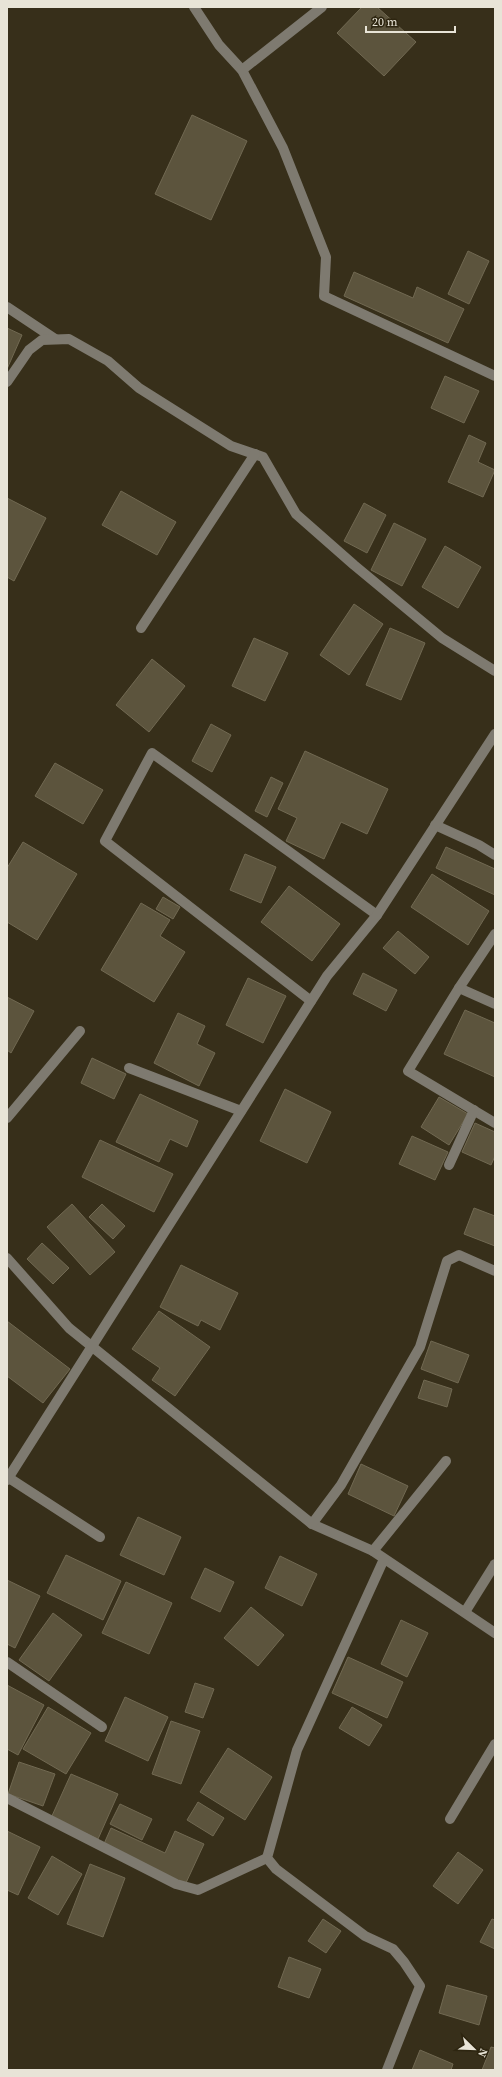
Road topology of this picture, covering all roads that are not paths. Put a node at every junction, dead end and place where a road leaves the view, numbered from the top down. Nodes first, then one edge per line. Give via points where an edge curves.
1 (194, 7) edge
2 (322, 7) edge
3 (242, 70) junction
4 (7, 307) edge
5 (55, 339) junction
6 (495, 376) edge
7 (7, 382) edge
8 (255, 454) junction
9 (141, 628) dead end
10 (495, 671) edge
11 (495, 734) edge
12 (435, 825) junction
13 (495, 855) edge
14 (377, 914) junction
15 (495, 934) edge
16 (459, 988) junction
17 (311, 1001) junction
18 (495, 1004) edge
19 (80, 1031) dead end
20 (129, 1068) dead end
21 (474, 1110) junction
22 (241, 1111) junction
23 (7, 1118) edge
24 (495, 1123) edge
25 (449, 1165) dead end
26 (7, 1258) edge
27 (495, 1271) edge
28 (92, 1348) junction
29 (446, 1461) dead end
30 (8, 1479) edge
31 (312, 1524) junction
32 (100, 1537) dead end
33 (373, 1551) junction
34 (384, 1559) junction
35 (495, 1564) edge
36 (465, 1612) junction
37 (495, 1633) edge
38 (7, 1662) edge
39 (102, 1726) dead end
40 (495, 1744) edge
41 (7, 1798) edge
42 (450, 1819) dead end
43 (267, 1858) junction
44 (387, 2070) edge

1 - 3 street via 219,45
2 - 3 street
3 - 6 street via 283,148 326,256 324,296
4 - 5 street
5 - 7 street via 42,340 29,350
5 - 8 street via 69,339 108,361 139,388 171,409 231,446
8 - 9 street
8 - 10 street via 264,457 296,514 442,638
11 - 12 street
12 - 13 street
12 - 14 street
14 - 17 street via 327,976
14 - 17 street via 152,753 105,841
15 - 16 street
16 - 18 street
16 - 21 street via 408,1071
17 - 22 street
19 - 23 street
20 - 22 street
21 - 24 street
21 - 25 street
22 - 28 street
26 - 28 street via 69,1328
27 - 31 street via 459,1255 447,1261 420,1347 341,1485
28 - 30 street
28 - 31 street
29 - 33 street
30 - 32 street
31 - 33 street
33 - 34 street
34 - 36 street
34 - 43 street via 297,1750
35 - 36 street
36 - 37 street
38 - 39 street
40 - 42 street
41 - 43 street via 176,1884 198,1890
43 - 44 street via 276,1870 365,1936 393,1949 420,1986

